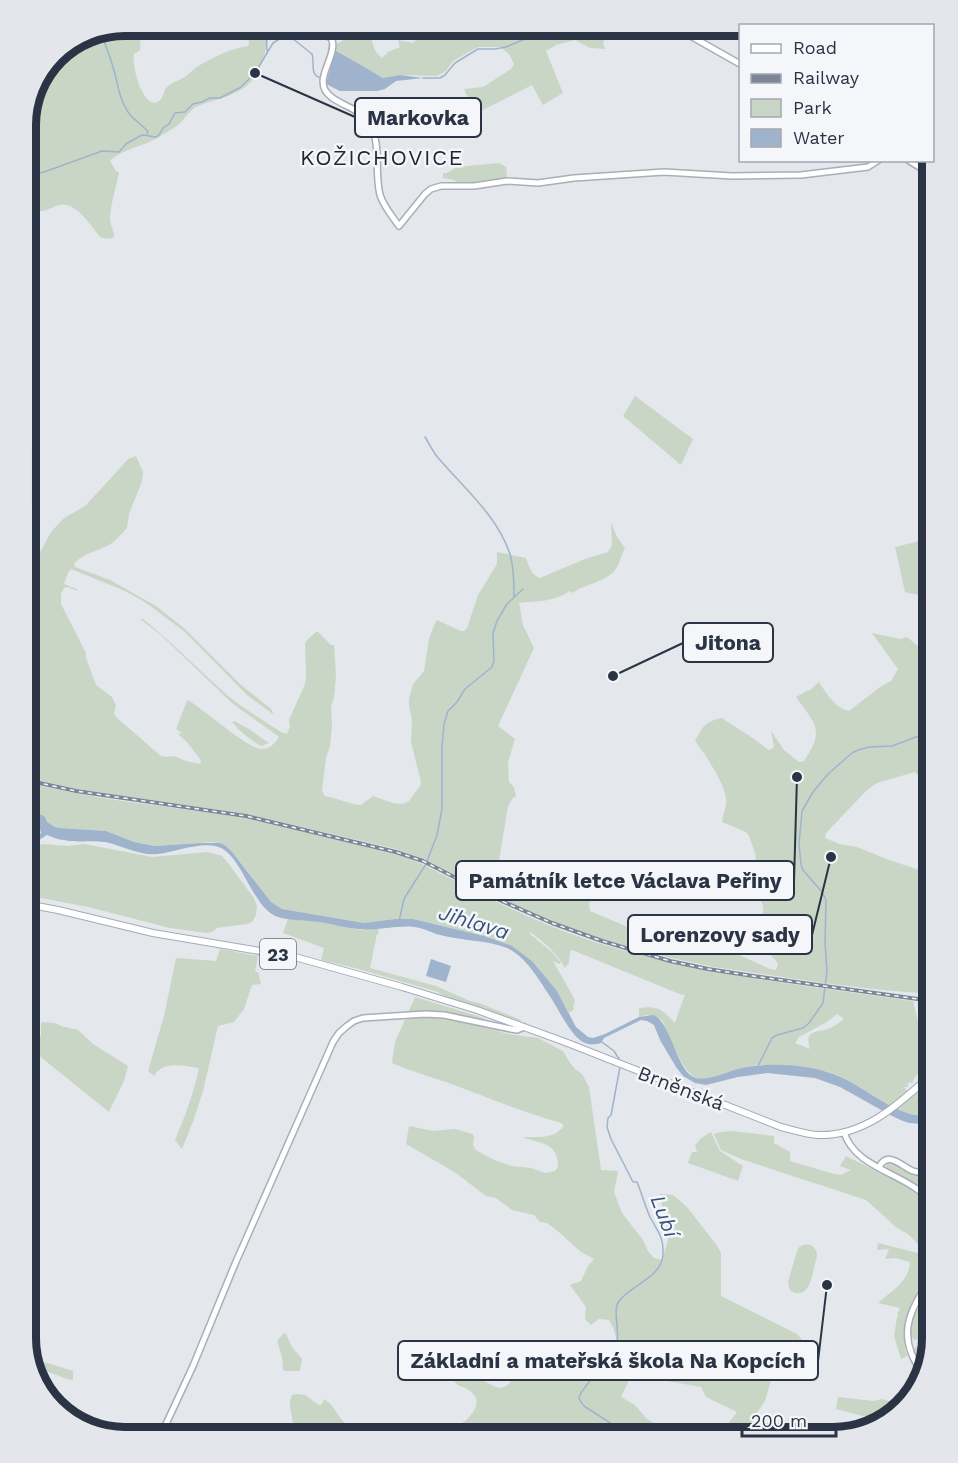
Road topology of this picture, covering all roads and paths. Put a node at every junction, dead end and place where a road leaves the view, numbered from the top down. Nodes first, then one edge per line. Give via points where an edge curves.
1 (329, 36) edge
2 (691, 36) edge
3 (739, 63) edge
4 (876, 162) edge
5 (36, 906) edge
6 (524, 1028) junction
7 (922, 1083) edge
8 (845, 1134) junction
9 (879, 1167) junction
10 (922, 1172) edge
11 (922, 1193) edge
12 (922, 1294) edge
13 (917, 1365) edge
14 (165, 1427) edge

1 - 4 street via 333,46 324,88 370,124 376,143 380,196 399,226 425,194 441,186 538,183 664,172 801,175 868,167
2 - 3 street
5 - 6 main road, 23 via 153,933 295,957 477,1010
6 - 8 main road, Brněnská / 23 via 781,1127 815,1135
6 - 14 street via 425,1014 363,1018 340,1031
7 - 8 main road, Brněnská via 879,1118
8 - 9 street via 859,1155
9 - 10 street via 889,1159
9 - 11 street
12 - 13 street via 908,1326 911,1355

